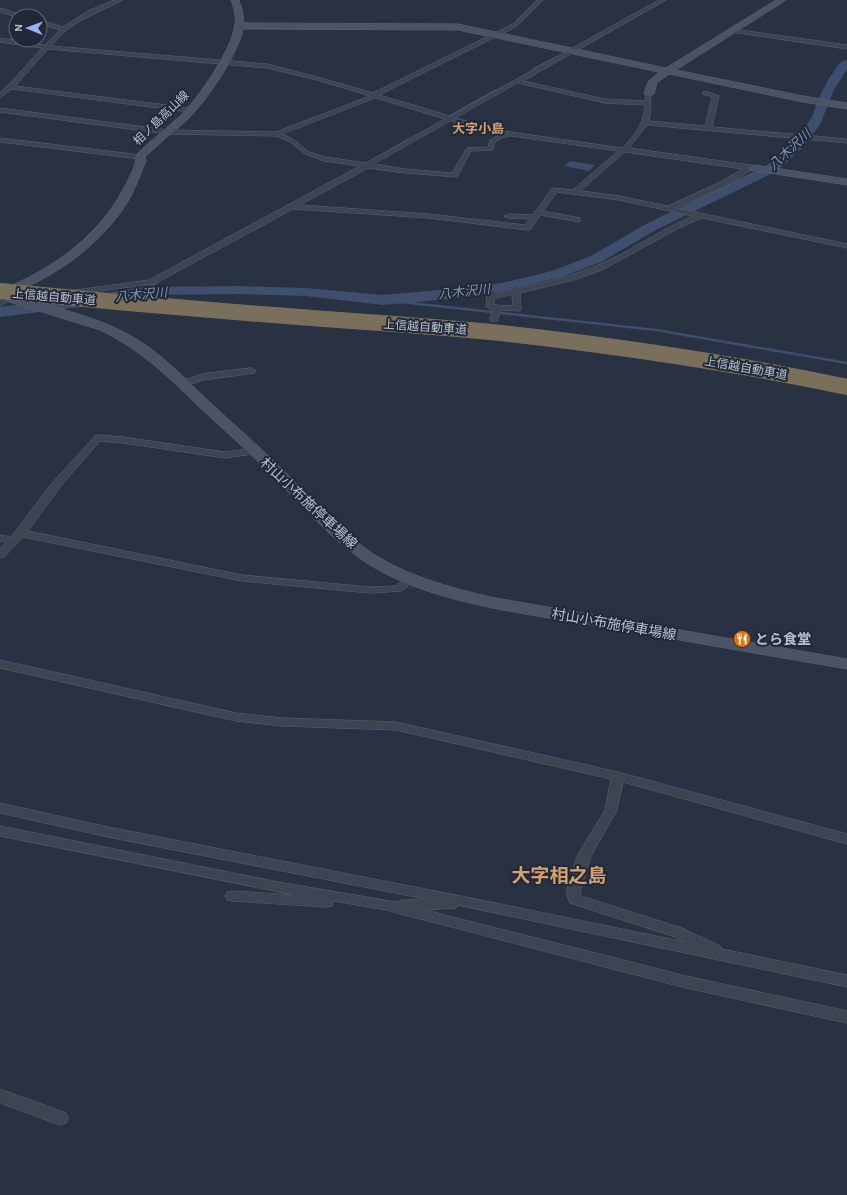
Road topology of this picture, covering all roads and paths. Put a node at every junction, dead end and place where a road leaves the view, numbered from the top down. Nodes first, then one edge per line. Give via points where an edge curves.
1 (99, 0) edge
2 (120, 0) edge
3 (235, 0) edge
4 (540, 0) edge
5 (663, 0) edge
6 (782, 0) edge
7 (107, 4) junction
8 (48, 24) edge
9 (240, 26) junction
10 (64, 29) junction
11 (733, 31) junction
12 (494, 35) junction
13 (48, 45) edge
14 (48, 47) edge
15 (847, 47) edge
16 (45, 48) edge
17 (572, 51) junction
18 (224, 62) junction
19 (668, 71) junction
20 (516, 81) junction
21 (0, 88) edge
22 (10, 89) junction
23 (705, 93) dead end
24 (374, 95) junction
25 (0, 96) edge
26 (648, 98) junction
27 (847, 106) edge
28 (0, 110) edge
29 (190, 110) junction
30 (450, 119) junction
31 (646, 123) junction
32 (708, 128) junction
33 (168, 132) junction
34 (276, 134) junction
35 (516, 135) junction
36 (0, 140) edge
37 (847, 141) edge
38 (624, 149) junction
39 (140, 156) junction
40 (365, 166) junction
41 (752, 168) junction
42 (847, 182) edge
43 (575, 192) junction
44 (292, 206) junction
45 (667, 209) junction
46 (538, 215) junction
47 (508, 216) dead end
48 (698, 216) junction
49 (577, 220) dead end
50 (847, 246) edge
51 (0, 285) edge
52 (516, 292) junction
53 (7, 298) edge
54 (497, 308) junction
55 (494, 319) dead end
56 (252, 371) dead end
57 (847, 379) edge
58 (181, 384) junction
59 (847, 387) edge
60 (253, 451) junction
61 (17, 537) junction
62 (0, 538) edge
63 (0, 555) edge
64 (411, 579) junction
65 (0, 664) edge
66 (847, 664) edge
67 (618, 776) junction
68 (0, 808) edge
69 (0, 832) edge
70 (847, 839) edge
71 (232, 896) dead end
72 (476, 904) junction
73 (386, 905) junction
74 (734, 958) junction
75 (826, 976) junction
76 (847, 977) edge
77 (847, 981) edge
78 (847, 1017) edge
79 (0, 1096) edge
80 (60, 1118) dead end

1 - 7 street
2 - 7 street
3 - 9 main road
4 - 12 street via 515,25
5 - 17 street
6 - 11 main road
7 - 10 street
8 - 10 street
9 - 12 main road via 436,26 458,27
9 - 18 main road, 相ノ島高山線 via 238,36
10 - 13 street
11 - 15 street
11 - 19 main road
12 - 17 main road
12 - 24 street
14 - 18 street
16 - 22 street
17 - 19 main road
17 - 20 street
18 - 24 street via 288,70
18 - 29 main road, 相ノ島高山線 via 209,88
19 - 26 main road via 653,82
19 - 27 main road
20 - 26 street via 605,101
20 - 30 street
21 - 22 street
22 - 25 street
22 - 29 street
23 - 32 street via 716,96
24 - 30 street
24 - 34 street
26 - 31 street
28 - 33 street
29 - 33 main road, 相ノ島高山線
30 - 35 street via 495,132
30 - 40 street
31 - 32 street
31 - 38 street
32 - 37 street
33 - 34 street
33 - 39 main road, 相ノ島高山線
34 - 40 street via 292,141 307,153 324,159
35 - 38 street
35 - 40 street via 501,136 492,141 491,149 469,149 454,175
36 - 39 street
38 - 41 street
38 - 43 street
39 - 53 main road, 相ノ島高山線 via 141,161 121,203 106,222 52,270
40 - 44 street
41 - 42 main road
41 - 45 street
43 - 45 street via 619,198
43 - 46 street via 555,190
44 - 46 street via 429,216 527,228
44 - 53 street via 151,282
45 - 48 street
46 - 47 street
46 - 49 street
48 - 50 street
48 - 52 street via 671,228 600,268 552,285
51 - 57 highway, 上信越自動車道 via 540,330 705,353
52 - 54 street via 517,310
52 - 54 street via 490,297 490,307
53 - 58 main road, 村山小布施停車場線 via 120,334 157,359
53 - 59 highway, 上信越自動車道, bridge via 171,307 524,336 695,358
54 - 55 street
56 - 58 street via 202,377
58 - 60 main road, 村山小布施停車場線
60 - 61 street via 226,454 98,438 56,485
60 - 64 main road, 村山小布施停車場線 via 346,541 380,564
61 - 62 street
61 - 63 street
61 - 64 street via 242,578 370,590 398,589
64 - 66 main road, 村山小布施停車場線 via 451,593 490,602
65 - 67 street via 236,717 282,722 396,726
67 - 70 street
67 - 74 street via 611,810 584,856 573,892 575,899 677,932
68 - 72 street via 108,832
69 - 73 street via 278,887
71 - 73 street
72 - 73 street
72 - 74 street
73 - 78 street via 686,982
74 - 75 street
75 - 76 street
75 - 77 street
79 - 80 street

